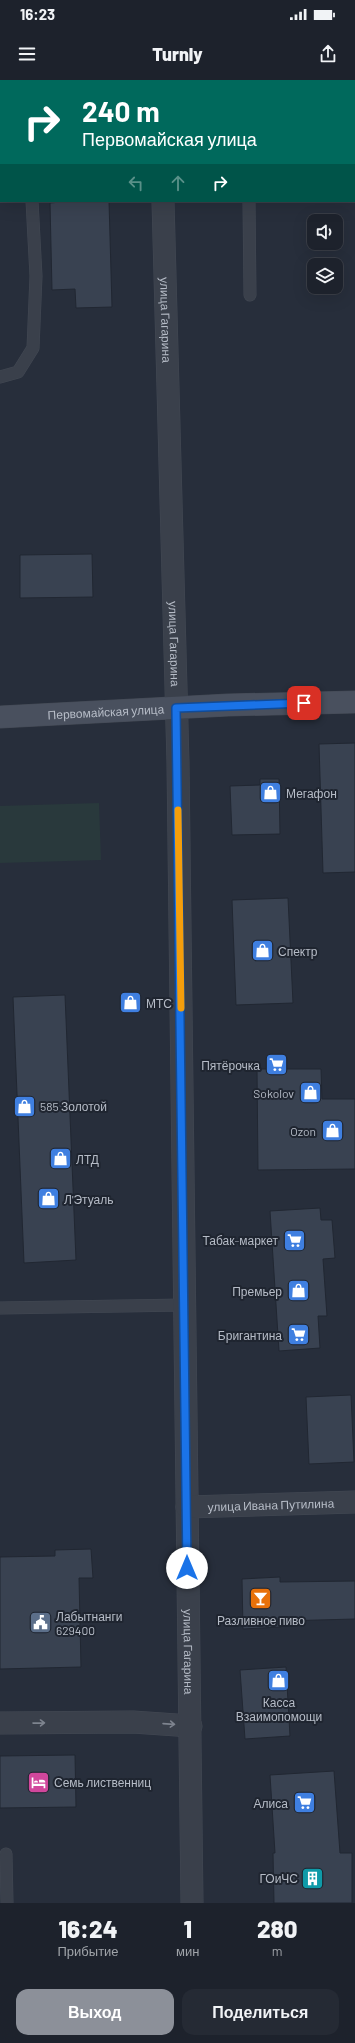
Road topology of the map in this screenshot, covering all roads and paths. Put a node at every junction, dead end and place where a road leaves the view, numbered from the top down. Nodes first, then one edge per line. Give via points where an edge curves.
1 (32, 202) edge
2 (163, 202) edge
3 (249, 202) edge
4 (250, 295) dead end
5 (0, 377) edge
6 (355, 702) edge
7 (176, 708) junction
8 (0, 717) edge
9 (184, 1305) junction
10 (0, 1308) edge
11 (355, 1502) edge
12 (187, 1507) junction
13 (0, 1723) edge
14 (190, 1726) junction
15 (6, 1854) dead end
16 (7, 1903) edge
17 (192, 1903) edge

1 - 5 lane via 36,276 33,348 18,372
2 - 7 street, улица Гагарина
3 - 4 lane
6 - 7 main road, Первомайская улица
7 - 8 main road, Первомайская улица
7 - 9 street, улица Гагарина
9 - 10 lane
9 - 12 street, улица Гагарина
11 - 12 street, улица Ивана Путилина
12 - 14 street, улица Гагарина
13 -> 14 street via 132,1722
14 - 17 street, улица Гагарина
15 - 16 lane

